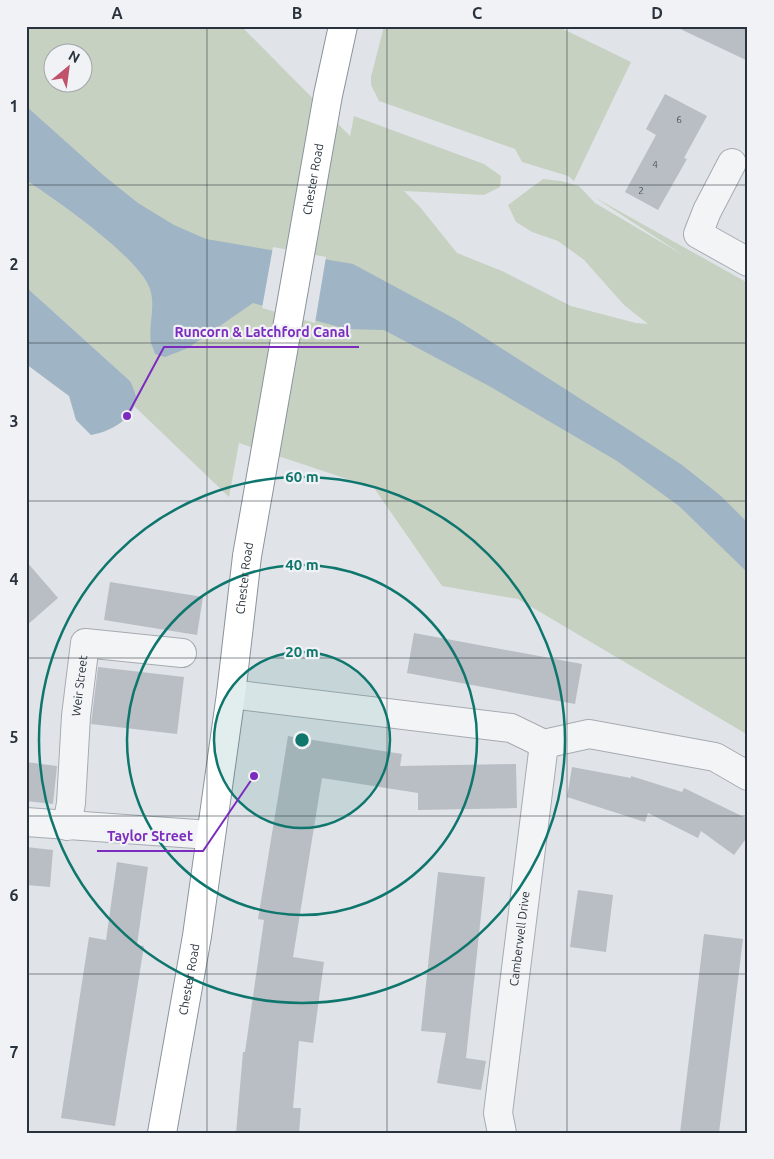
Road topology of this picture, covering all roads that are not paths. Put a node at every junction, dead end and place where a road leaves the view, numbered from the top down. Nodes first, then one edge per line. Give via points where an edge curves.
1 (343, 26) edge
2 (732, 163) dead end
3 (748, 262) edge
4 (182, 653) dead end
5 (232, 694) junction
6 (544, 744) junction
7 (748, 776) edge
8 (26, 822) edge
9 (67, 826) junction
10 (210, 835) junction
11 (162, 1133) edge
12 (502, 1133) edge

1 - 5 highway, Chester Road via 247,556
2 - 3 street via 698,234
4 - 9 street, Weir Street via 85,643
5 - 6 street via 511,728
5 - 10 highway, Chester Road
6 - 7 street via 589,734 715,757
6 - 12 street, Camberwell Drive via 498,1113
8 - 9 street
9 - 10 street
10 - 11 highway, Chester Road via 197,936

